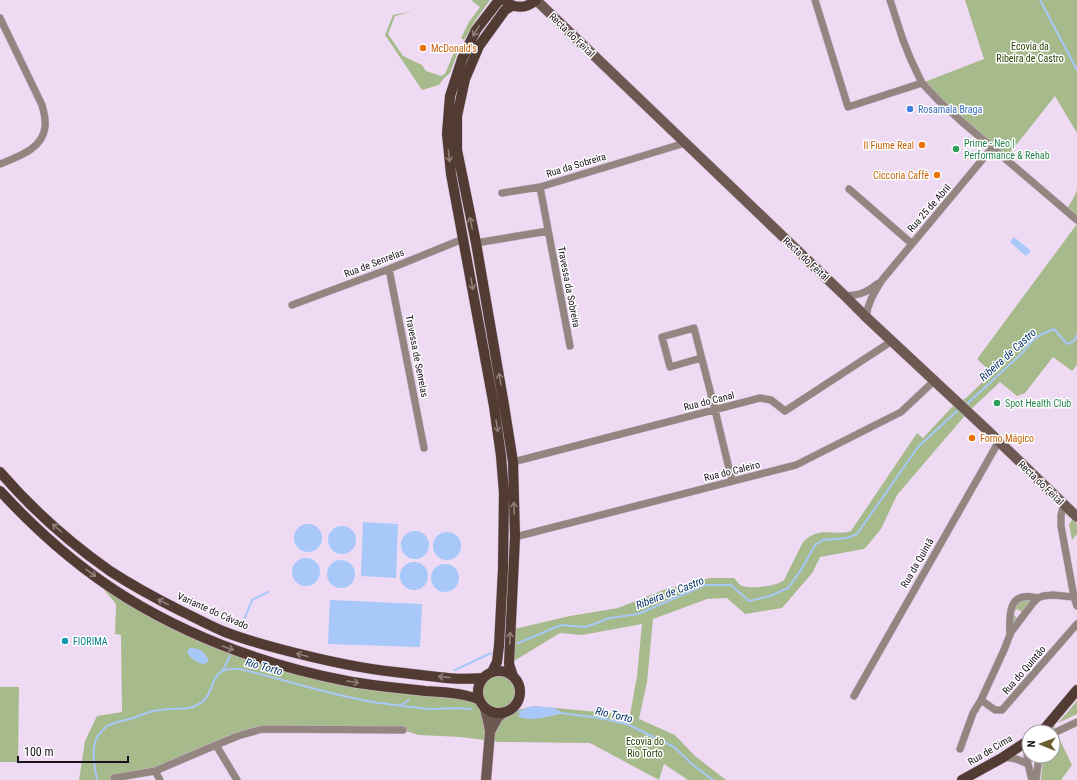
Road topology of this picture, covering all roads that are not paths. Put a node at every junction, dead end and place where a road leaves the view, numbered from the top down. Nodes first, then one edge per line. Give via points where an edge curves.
1 (499, 0) edge
2 (536, 0) edge
3 (815, 0) edge
4 (890, 0) edge
5 (508, 3) edge
6 (0, 18) edge
7 (922, 82) junction
8 (685, 143) junction
9 (992, 148) junction
10 (0, 164) edge
11 (540, 187) junction
12 (849, 189) dead end
13 (502, 193) dead end
14 (1077, 220) edge
15 (548, 231) junction
16 (463, 239) junction
17 (912, 243) junction
18 (476, 244) junction
19 (389, 269) junction
20 (882, 280) junction
21 (845, 296) junction
22 (292, 305) dead end
23 (866, 317) junction
24 (892, 341) junction
25 (570, 346) dead end
26 (701, 358) junction
27 (935, 380) junction
28 (715, 410) junction
29 (999, 442) junction
30 (424, 448) dead end
31 (513, 462) junction
32 (0, 472) edge
33 (732, 480) junction
34 (0, 491) edge
35 (1064, 505) junction
36 (1077, 517) edge
37 (515, 537) junction
38 (1074, 597) junction
39 (1038, 598) junction
40 (1077, 606) edge
41 (1077, 624) edge
42 (1010, 636) junction
43 (492, 672) junction
44 (513, 676) junction
45 (483, 678) junction
46 (1077, 690) edge
47 (854, 696) dead end
48 (478, 699) junction
49 (980, 700) junction
50 (485, 709) junction
51 (502, 714) junction
52 (1077, 722) edge
53 (1048, 724) edge
54 (403, 730) dead end
55 (1061, 730) edge
56 (490, 732) junction
57 (216, 745) junction
58 (1021, 745) edge
59 (960, 749) dead end
60 (1002, 758) junction
61 (1021, 761) edge
62 (1028, 764) edge
63 (1038, 764) edge
64 (155, 771) junction
65 (114, 778) dead end
66 (160, 780) edge
67 (237, 780) edge
68 (486, 780) edge
69 (962, 780) edge
70 (1032, 780) edge
71 (1036, 780) edge

1 -> 16 main road via 476,30 462,59 450,96 447,134 451,174
2 - 5 main road via 525,7
2 - 8 street, Recta do Feital
3 - 7 street via 848,107
4 - 7 street via 910,60
18 -> 5 main road via 457,150 457,116 465,79 479,46
6 - 10 street via 42,105 45,123 43,134 36,144 25,153
7 - 9 street via 939,101
8 - 11 street, Rua da Sobreira
8 - 21 street, Recta do Feital
9 - 14 street
9 - 17 street, Rua 25 de Abril
11 - 13 street
11 - 15 street, Rua da Sobreira
12 - 17 street
15 - 18 street
15 - 25 street, Travessa da Sobreira
16 - 19 street, Rua de Senrelas
16 -> 43 main road via 494,406 504,493 500,646
17 - 20 street, Rua 25 de Abril
31 -> 18 main road
19 - 22 street, Rua de Senrelas
19 - 30 street, Travessa de Senrelas
20 - 21 street, Rua 25 de Abril via 867,292
20 - 23 street, Rua 25 de Abril via 870,301
21 - 23 street, Recta do Feital
23 - 24 street, Recta do Feital
24 - 27 street, Recta do Feital
24 - 28 street, Rua do Canal via 785,411 771,400 760,398
26 - 26 street via 694,328 662,337 670,367
26 - 28 street
27 - 29 street, Recta do Feital
27 - 33 street, Rua do Caleiro via 902,412 817,455 796,465
28 - 31 street, Rua do Canal
28 - 33 street
29 - 35 street, Recta do Feital
29 - 47 street, Rua da Quintã
37 -> 31 main road
45 -> 32 main road, Variante do Cávado via 463,679 351,666 253,642 225,632 161,601 110,570 44,517
33 - 37 street, Rua do Caleiro
34 -> 48 main road via 55,544 104,583 153,613 219,644 281,665 340,680 462,694
35 - 36 street, Recta do Feital
35 - 38 street via 1060,526
44 -> 37 main road via 509,664
38 - 39 street, Rua do Quintão via 1053,594
38 - 40 street
39 - 42 street, Rua do Quintão
39 - 42 street, Rua do Quintão via 1030,596 1012,603
41 - 49 street, Rua do Quintão via 1002,710 995,710
42 - 49 street, Rua do Quintão
43 - 44 main road via 503,671
43 - 45 main road
44 - 51 main road via 520,687 519,700 515,706
45 - 48 main road via 479,684
46 - 53 main road
48 - 50 main road
49 - 59 street, Rua do Quintão
50 - 51 main road
50 - 56 street
51 - 56 street
52 - 55 street
54 - 57 street via 262,729
56 - 68 street
57 - 64 street
57 - 67 street
58 - 60 main road, Rua de Cima
60 - 61 street via 1009,757
60 - 69 main road, Rua de Cima
62 - 70 street
63 - 71 street
64 - 65 street
64 - 66 street

